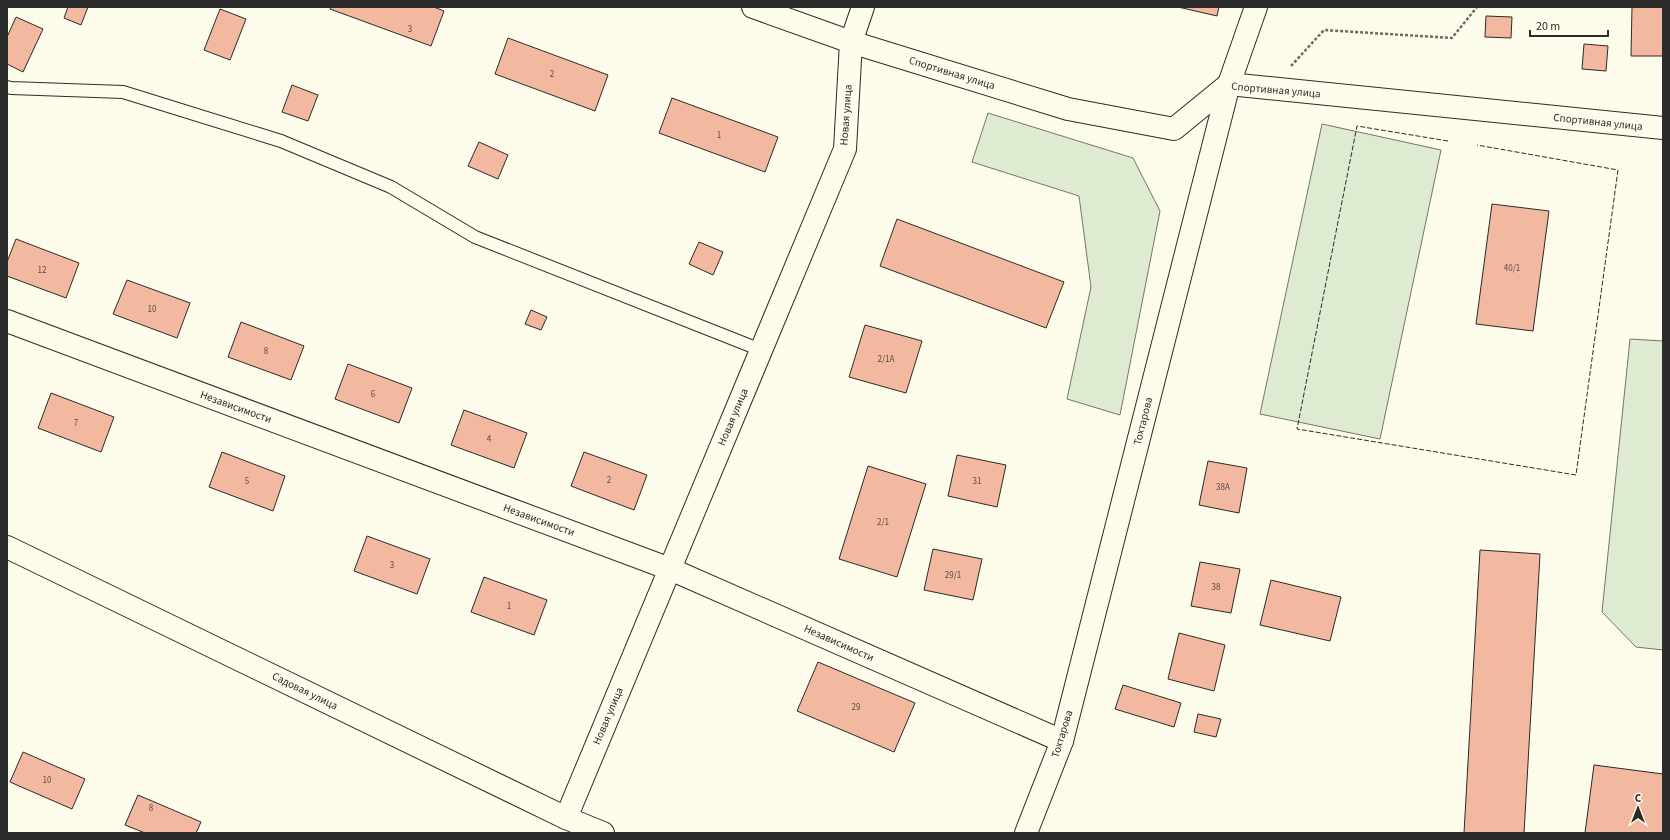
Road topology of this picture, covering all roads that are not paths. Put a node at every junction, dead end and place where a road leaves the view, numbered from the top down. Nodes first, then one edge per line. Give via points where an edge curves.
1 (753, 7) edge
2 (863, 7) edge
3 (1256, 7) edge
4 (851, 42) junction
5 (1229, 84) junction
6 (7, 87) edge
7 (1663, 128) edge
8 (7, 321) edge
9 (761, 350) junction
10 (7, 547) edge
11 (670, 569) junction
12 (1062, 741) junction
13 (566, 818) junction
14 (603, 833) edge
15 (1026, 833) edge

1 - 4 street, Спортивная улица
2 - 4 street, Новая улица
3 - 5 street, Тохтарова
4 - 5 street, Спортивная улица via 1068,109 1174,130
4 - 9 street, Новая улица via 845,149
5 - 7 street, Спортивная улица
5 - 12 street, Тохтарова
6 - 9 lane via 123,92 282,141 391,187 475,237
8 - 11 street, Независимости
9 - 11 street, Новая улица
10 - 13 street, Садовая улица
11 - 12 street, Независимости
11 - 13 street, Новая улица
12 - 15 street, Тохтарова
13 - 14 street, Садовая улица

